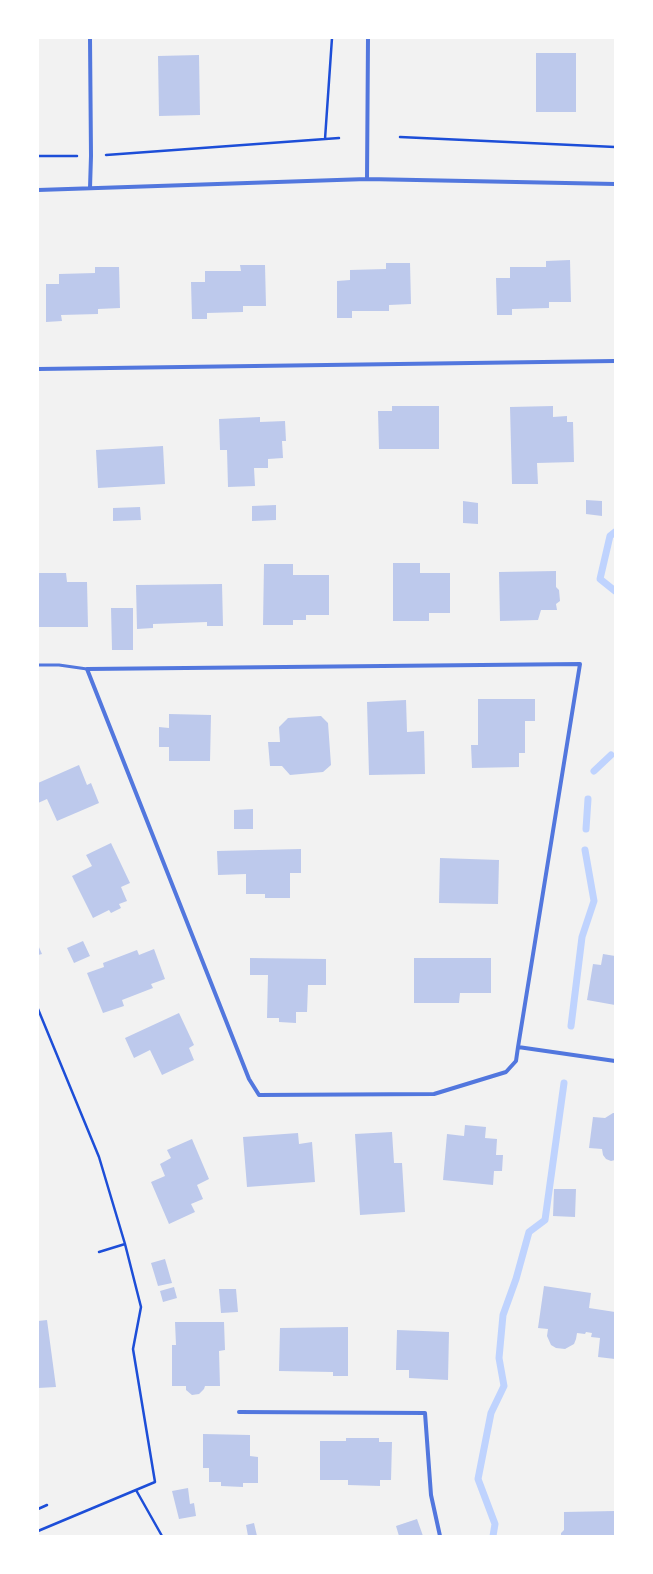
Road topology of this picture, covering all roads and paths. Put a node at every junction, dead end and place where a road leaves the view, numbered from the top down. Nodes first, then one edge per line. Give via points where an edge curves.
1 (90, 38) edge
2 (332, 38) edge
3 (368, 38) edge
4 (400, 137) dead end
5 (339, 138) dead end
6 (326, 139) junction
7 (615, 147) edge
8 (38, 156) edge
9 (91, 156) junction
10 (367, 179) junction
11 (615, 184) edge
12 (90, 188) junction
13 (38, 190) edge
14 (615, 361) edge
15 (38, 369) edge
16 (38, 665) edge
17 (87, 668) junction
18 (38, 1010) edge
19 (518, 1047) junction
20 (615, 1061) edge
21 (125, 1244) junction
22 (99, 1252) dead end
23 (239, 1412) dead end
24 (136, 1490) junction
25 (47, 1505) dead end
26 (38, 1508) edge
27 (38, 1531) edge
28 (162, 1536) edge
29 (440, 1536) edge

1 - 9 street
2 - 6 path
3 - 10 street
4 - 7 path
5 - 6 path
6 - 9 path
8 - 9 path
9 - 12 street
10 - 11 street
10 - 12 street
12 - 13 street
14 - 15 street
16 - 17 lane
17 - 19 street via 249,1079 259,1095 434,1094 506,1072 516,1061
17 - 19 street via 580,664
18 - 21 path via 99,1157
19 - 20 street
21 - 22 path
21 - 24 path via 141,1307 133,1349 156,1482
23 - 29 street via 425,1413 431,1495
24 - 27 path
24 - 28 path
25 - 26 path

